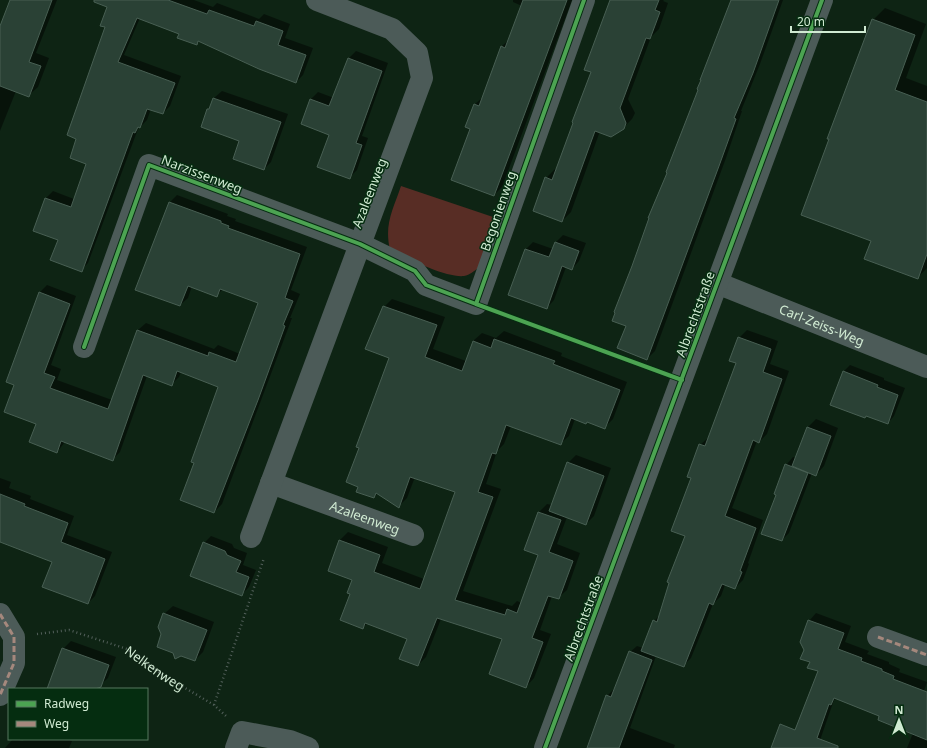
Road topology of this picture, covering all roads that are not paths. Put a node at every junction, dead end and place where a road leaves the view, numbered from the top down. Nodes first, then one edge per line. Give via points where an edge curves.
1 (317, 0) edge
2 (584, 0) edge
3 (822, 0) edge
4 (360, 244) junction
5 (717, 283) junction
6 (84, 347) dead end
7 (927, 367) edge
8 (271, 483) junction
9 (413, 534) dead end
10 (252, 537) road end
11 (0, 614) edge
12 (878, 637) dead end
13 (927, 655) edge
14 (0, 695) edge
15 (239, 740) edge
16 (308, 748) edge
17 (545, 748) edge

1 - 4 street, Azaleenweg via 392,29 418,53 422,78
2 - 4 street, Begonienweg via 476,304 426,285 415,271
3 - 5 street, Albrechtstraße
4 - 6 street, Narzissenweg via 149,165
4 - 8 street, Azaleenweg
5 - 7 street, Carl-Zeiss-Weg
5 - 17 street, Albrechtstraße
8 - 9 street, Azaleenweg
8 - 10 street, Azaleenweg
11 - 14 street via 14,637 14,663
12 - 13 street
15 - 16 street via 290,741

